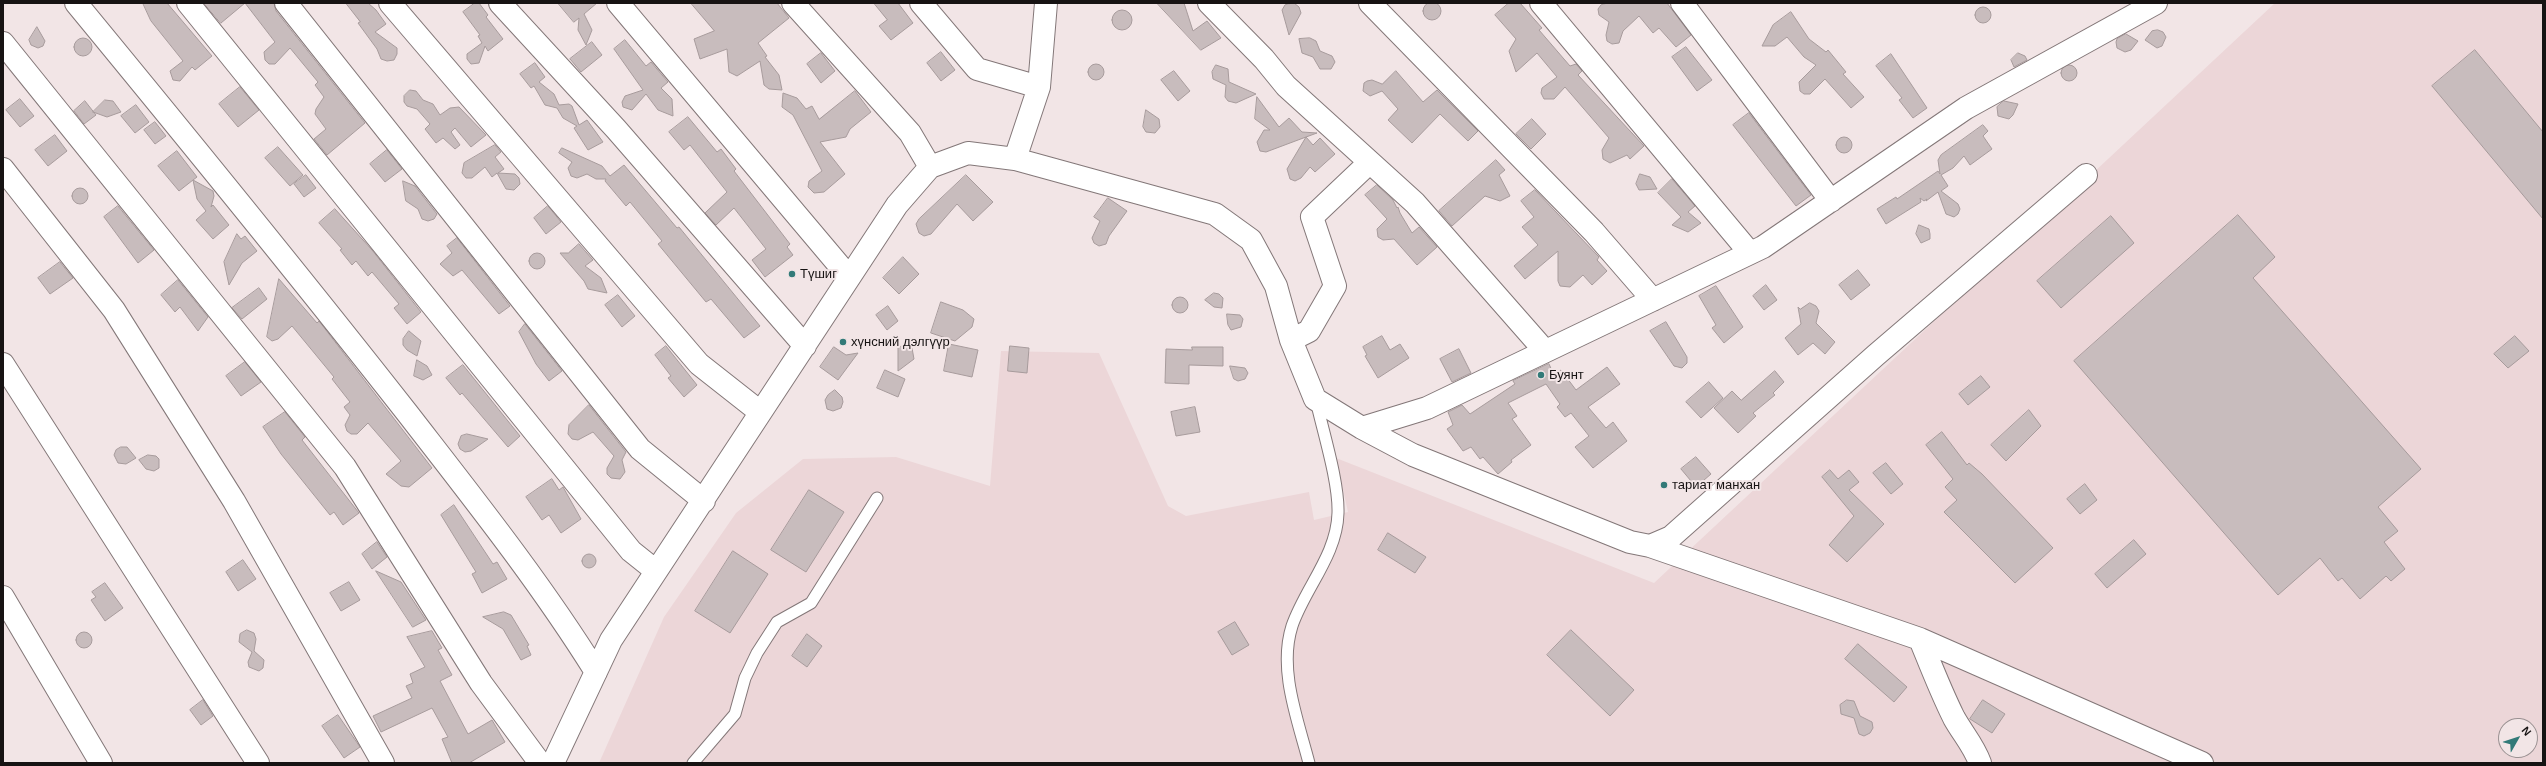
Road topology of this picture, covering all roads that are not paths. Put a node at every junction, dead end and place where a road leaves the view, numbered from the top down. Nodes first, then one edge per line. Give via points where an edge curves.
1 (76, 3) edge
2 (188, 3) edge
3 (286, 3) edge
4 (390, 3) edge
5 (500, 3) edge
6 (618, 3) edge
7 (793, 3) edge
8 (921, 3) edge
9 (1046, 3) edge
10 (1209, 3) edge
11 (1370, 3) edge
12 (1682, 3) edge
13 (2156, 3) edge
14 (1548, 5) edge
15 (3, 43) edge
16 (1039, 87) junction
17 (1015, 159) junction
18 (1370, 162) junction
19 (930, 167) junction
20 (3, 169) edge
21 (2086, 175) dead end
22 (1831, 201) junction
23 (1750, 253) junction
24 (849, 277) junction
25 (1653, 300) junction
26 (1291, 340) junction
27 (805, 346) junction
28 (1545, 352) junction
29 (3, 364) edge
30 (1315, 399) junction
31 (760, 412) junction
32 (1362, 428) junction
33 (877, 498) dead end
34 (704, 501) junction
35 (1650, 546) junction
36 (656, 571) junction
37 (3, 597) edge
38 (1920, 639) junction
39 (596, 672) junction
40 (101, 763) edge
41 (258, 763) edge
42 (383, 763) edge
43 (540, 763) edge
44 (553, 763) edge
45 (693, 763) edge
46 (1308, 763) edge
47 (1980, 763) edge
48 (2202, 763) edge

1 - 39 street via 292,266 429,441 573,635
2 - 36 street via 631,551
3 - 34 street via 640,449
4 - 31 street via 699,364
5 - 27 street via 616,129
6 - 24 street
7 - 19 street via 910,133
8 - 16 street via 977,69
9 - 16 street
10 - 18 street via 1264,59 1286,86
11 - 25 street via 1594,232
12 - 22 street
13 - 22 street via 1966,108
14 - 23 street
15 - 43 street via 345,467 481,683
16 - 17 street
17 - 19 street via 968,154
17 - 26 street via 1215,214 1252,240 1276,286
18 - 26 street via 1312,217 1335,286 1309,331
18 - 28 street via 1415,203
19 - 24 street via 897,205
20 - 42 street via 114,310 234,501
21 - 35 street via 1876,355 1671,537
22 - 23 street
23 - 25 street
24 - 27 street
25 - 28 street
26 - 30 street
27 - 31 street
28 - 32 street via 1427,408
29 - 41 street
30 - 32 street
30 - 46 lane via 1336,493 1338,514 1335,536 1292,626 1288,654 1290,690
31 - 34 street
32 - 35 street via 1413,455 1630,542
33 - 45 lane via 811,603 777,622 745,678 735,714
34 - 36 street
35 - 38 street
36 - 39 street via 611,640
37 - 40 street
38 - 47 street via 1940,691 1956,722 1976,749
38 - 48 street
39 - 44 street

